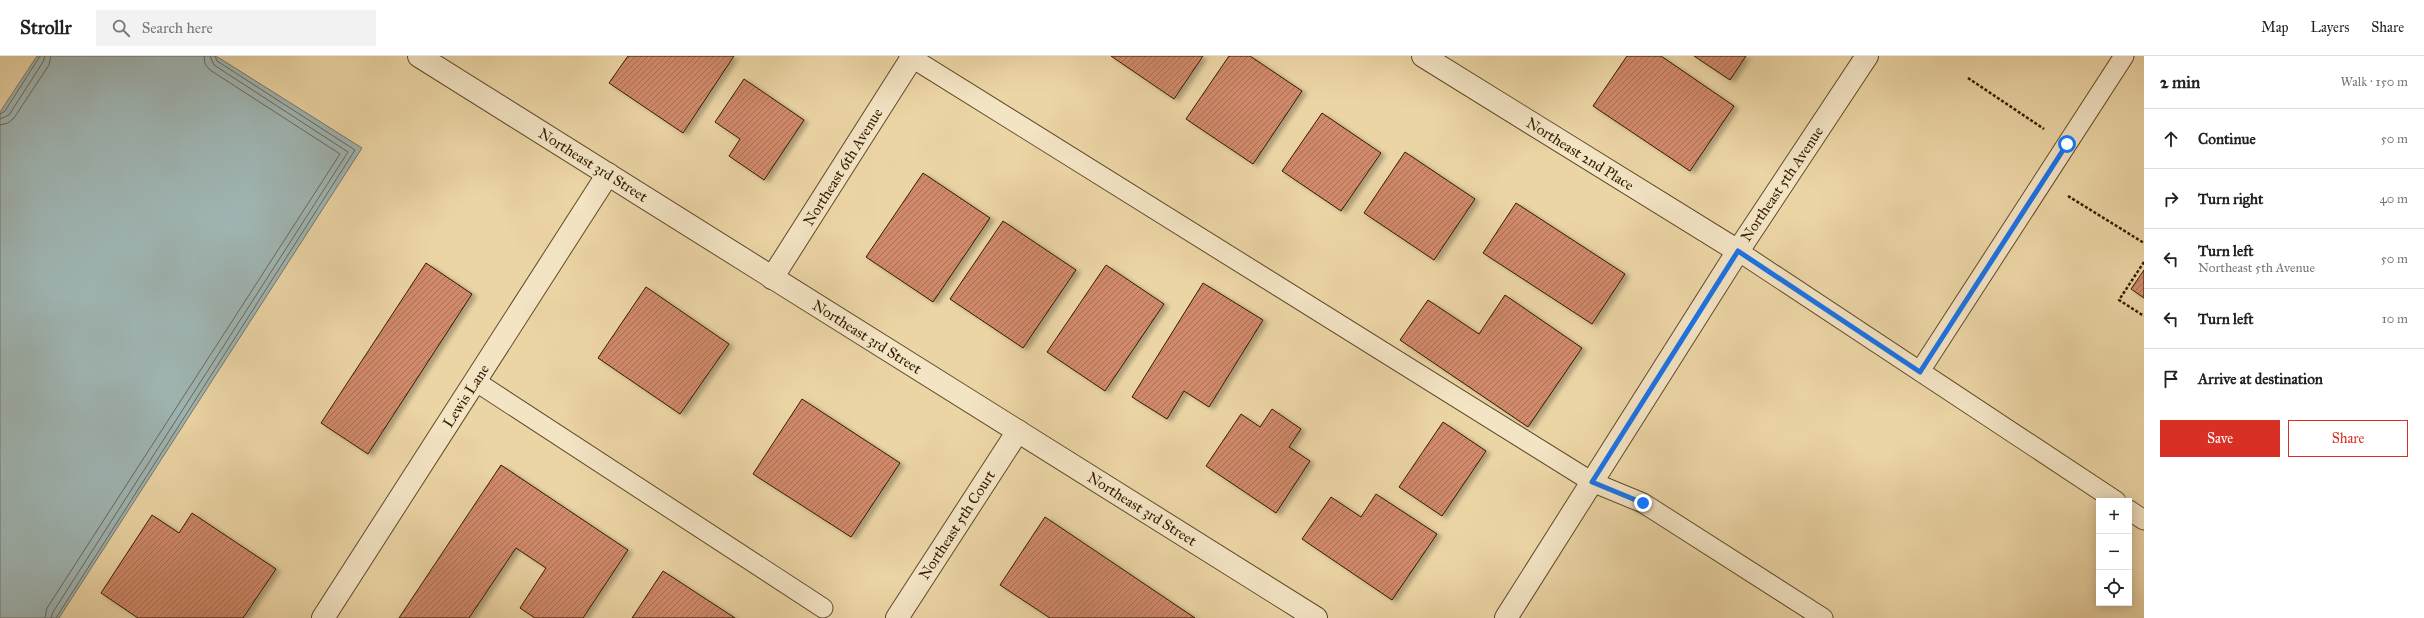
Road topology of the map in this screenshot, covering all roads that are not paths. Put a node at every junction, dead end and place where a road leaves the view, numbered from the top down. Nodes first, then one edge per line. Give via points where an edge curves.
1 (419, 56) edge
2 (1423, 56) edge
3 (1867, 56) edge
4 (2124, 56) edge
5 (911, 57) edge
6 (608, 174) junction
7 (1738, 251) junction
8 (772, 278) junction
9 (1920, 372) junction
10 (475, 381) junction
11 (1018, 431) junction
12 (1592, 482) junction
13 (2111, 498) edge
14 (2132, 512) edge
15 (2144, 520) edge
16 (823, 608) dead end
17 (323, 618) edge
18 (897, 618) edge
19 (1316, 618) edge
20 (1506, 618) edge
21 (1824, 618) edge

1 - 6 street, Northeast 3rd Street
2 - 7 street, Northeast 2nd Place
3 - 7 street, Northeast 5th Avenue
4 - 9 lane
5 - 8 street, Northeast 6th Avenue
5 - 12 lane
6 - 8 street, Northeast 3rd Street
6 - 10 street, Lewis Lane
7 - 9 lane
7 - 12 street, Northeast 5th Avenue
8 - 11 street, Northeast 3rd Street
9 - 13 lane
10 - 16 lane
10 - 17 street, Lewis Lane
11 - 18 street, Northeast 5th Court
11 - 19 street, Northeast 3rd Street
12 - 20 street, Northeast 5th Avenue
12 - 21 lane via 1643,503
14 - 15 lane

